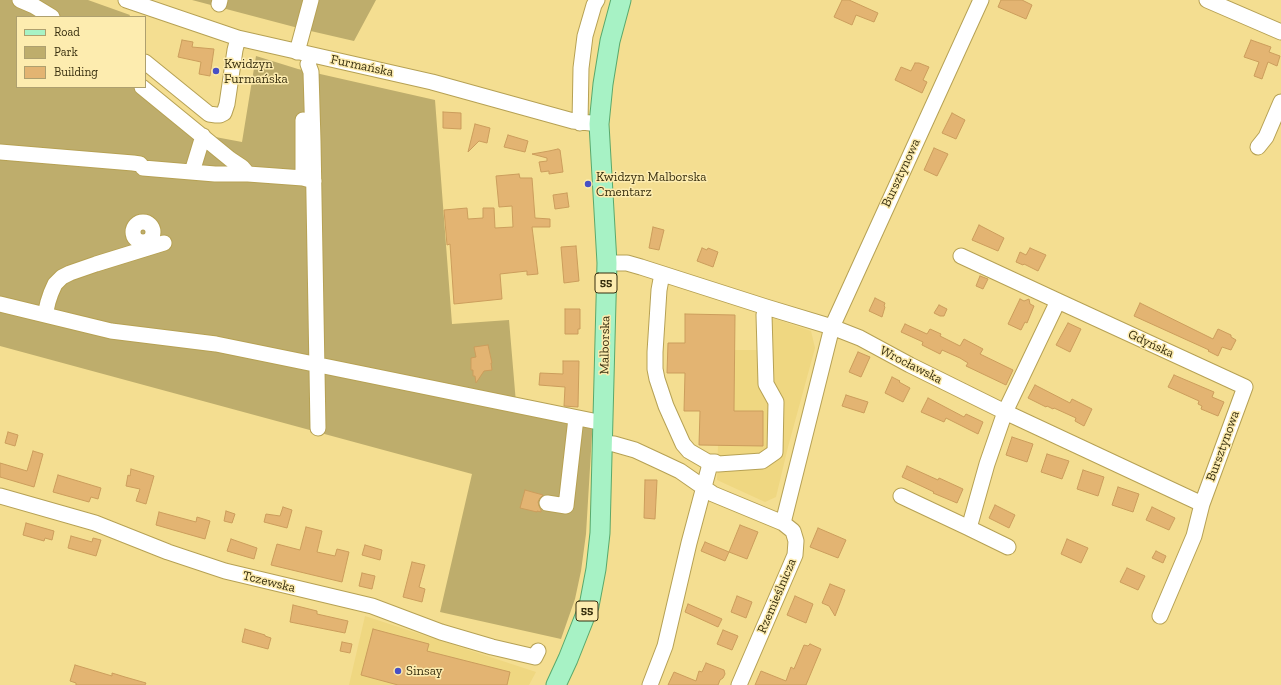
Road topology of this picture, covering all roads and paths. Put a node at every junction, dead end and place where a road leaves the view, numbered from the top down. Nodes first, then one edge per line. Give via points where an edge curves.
1 (20, 0) edge
2 (126, 0) edge
3 (311, 0) edge
4 (598, 0) edge
5 (621, 0) edge
6 (981, 0) edge
7 (1208, 0) edge
8 (139, 11) edge
9 (50, 16) edge
10 (1281, 32) edge
11 (238, 38) junction
12 (304, 57) junction
13 (146, 63) edge
14 (143, 88) edge
15 (1281, 102) edge
16 (580, 123) junction
17 (599, 124) junction
18 (203, 136) junction
19 (1258, 147) dead end
20 (0, 152) edge
21 (0, 162) edge
22 (143, 168) junction
23 (192, 172) junction
24 (248, 174) junction
25 (308, 180) junction
26 (164, 243) dead end
27 (961, 256) dead end
28 (606, 263) junction
29 (662, 274) junction
30 (1058, 301) junction
31 (0, 304) edge
32 (766, 307) junction
33 (46, 315) junction
34 (832, 327) junction
35 (317, 364) junction
36 (1245, 388) joint
37 (1005, 412) junction
38 (576, 418) junction
39 (603, 423) junction
40 (318, 428) dead end
41 (603, 443) junction
42 (708, 462) junction
43 (704, 489) junction
44 (0, 496) edge
45 (901, 496) dead end
46 (547, 502) dead end
47 (1202, 504) junction
48 (783, 523) junction
49 (969, 528) junction
50 (1008, 547) dead end
51 (1160, 616) dead end
52 (538, 651) dead end
53 (556, 685) edge
54 (650, 685) edge
55 (739, 685) edge

1 - 9 street
2 - 8 street, Furmańska
3 - 12 street
4 - 16 street via 594,5 585,36 581,68
5 - 17 main road, Malborska / 55 via 610,41
6 - 34 street, Bursztynowa
7 - 10 street
8 - 11 street, Furmańska
11 - 12 street, Furmańska
11 - 13 street via 227,104 224,113 220,115 209,114
12 - 16 street, Furmańska via 432,82
12 - 25 street via 312,75
14 - 18 street
15 - 19 street via 1266,137
16 - 17 street, Furmańska
17 - 28 main road, Malborska / 55
18 - 23 street
18 - 24 street
20 - 22 street via 133,163 140,164
21 - 22 street via 134,172
22 - 23 street
23 - 24 street
24 - 25 street
25 - 35 street
26 - 33 street via 137,247 62,277 51,292
27 - 30 street, Gdyńska
28 - 29 street, Wrocławska via 628,263
28 - 39 main road, Malborska / 55
29 - 32 street, Wrocławska
29 - 42 street via 655,345 657,380 683,444 689,452
30 - 36 street, Gdyńska
30 - 37 street
31 - 33 street
32 - 34 street, Wrocławska
32 - 42 street via 766,384 776,402 775,452 762,461 718,464
33 - 35 street via 111,331 216,344
34 - 37 street, Wrocławska via 860,338 910,366
34 - 48 street, Bursztynowa
35 - 38 street
35 - 40 street
36 - 47 street, Bursztynowa
37 - 47 street, Wrocławska
37 - 49 street
38 - 39 street
38 - 46 street via 566,506
39 - 41 main road, Malborska / 55
41 - 43 street, Rzemieślnicza via 635,450 680,471
41 - 53 main road, Malborska / 55 via 596,569 588,606
42 - 43 street
43 - 48 street, Rzemieślnicza
43 - 54 street via 665,646
44 - 52 street, Tczewska via 95,524 225,571 372,606 441,632 492,647 535,657
45 - 49 street
47 - 51 street, Bursztynowa via 1194,536
48 - 55 street, Rzemieślnicza via 794,531 795,555
49 - 50 street

